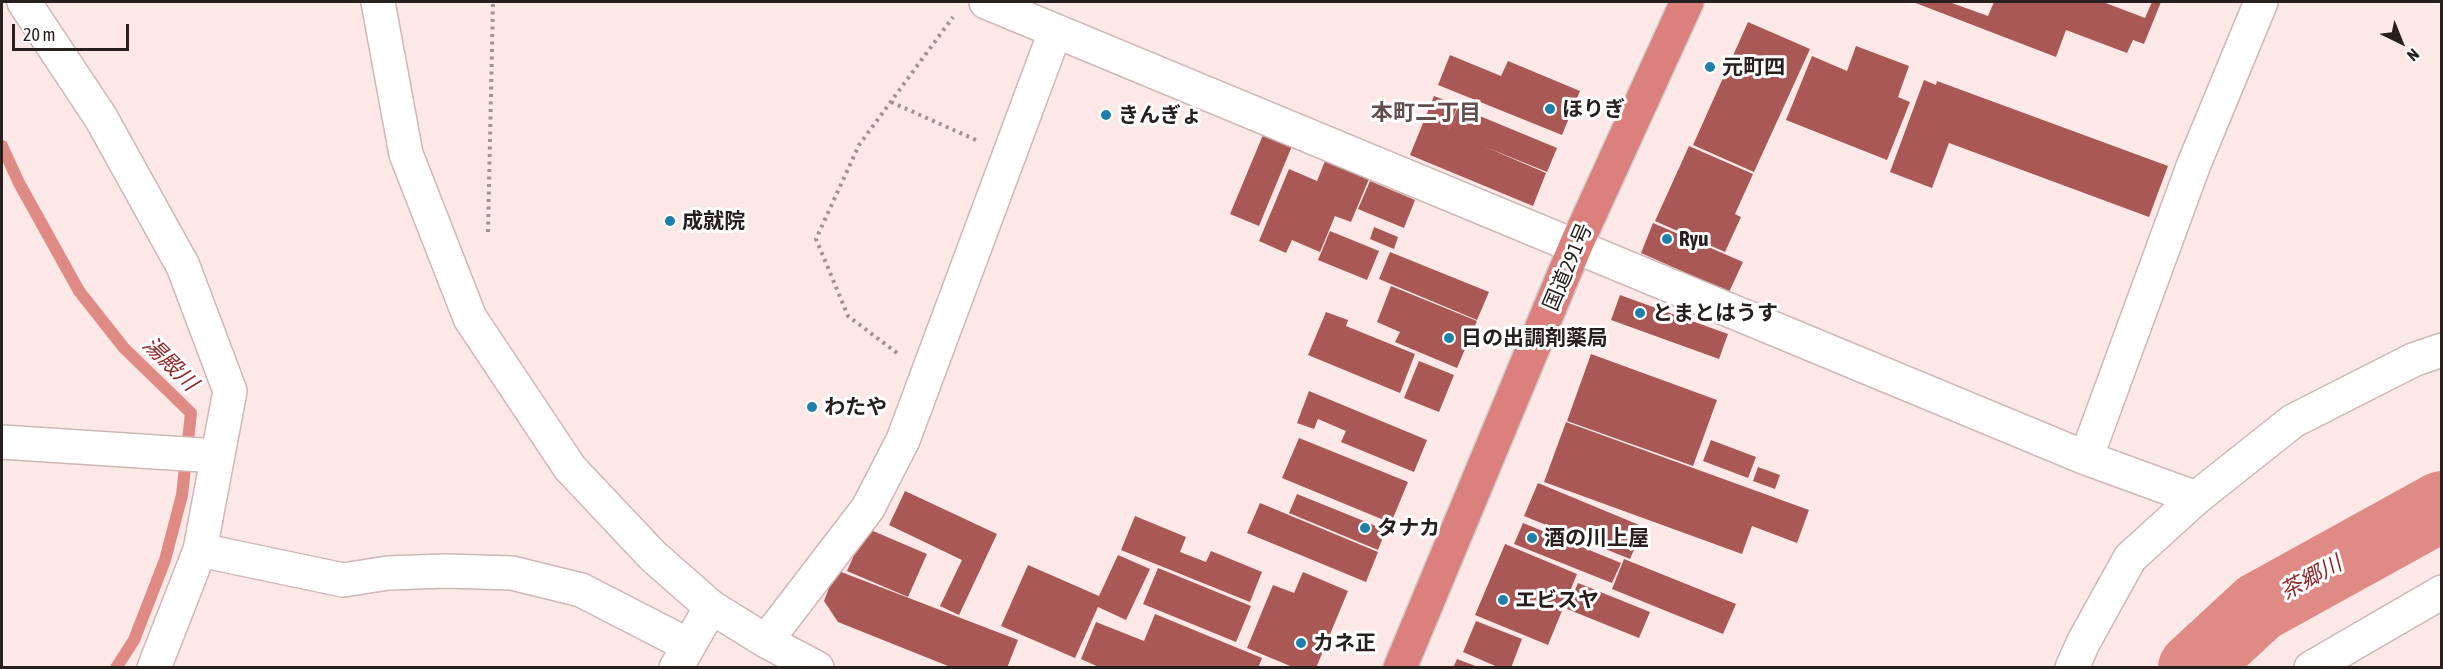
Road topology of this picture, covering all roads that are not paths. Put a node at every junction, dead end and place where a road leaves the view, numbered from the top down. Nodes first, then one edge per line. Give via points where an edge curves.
1 (24, 2) edge
2 (378, 2) edge
3 (1687, 2) edge
4 (2261, 2) edge
5 (971, 6) edge
6 (1055, 32) junction
7 (1576, 245) junction
8 (2442, 350) edge
9 (2, 442) edge
10 (213, 455) junction
11 (2086, 458) junction
12 (2196, 498) junction
13 (200, 550) junction
14 (2442, 592) edge
15 (711, 607) junction
16 (766, 641) junction
17 (682, 656) edge
18 (2350, 657) edge
19 (154, 668) edge
20 (817, 668) edge
21 (1400, 668) edge
22 (2072, 668) edge
23 (2311, 668) edge

1 - 10 street via 101,118 183,266 230,391
2 - 15 street via 406,154 471,318 570,468 653,556
3 - 7 highway, 国道291号
4 - 11 street via 2194,164
5 - 6 street
6 - 7 street
6 - 16 street via 903,440 868,508
7 - 11 street
7 - 21 highway, 国道291号
8 - 12 street via 2413,360 2293,421
9 - 10 street
10 - 13 street
11 - 12 street
12 - 22 street via 2130,558
13 - 17 street via 343,580 388,573 512,573 581,590
13 - 19 street
14 - 18 street
15 - 16 street
15 - 17 street
16 - 20 street
18 - 23 street

